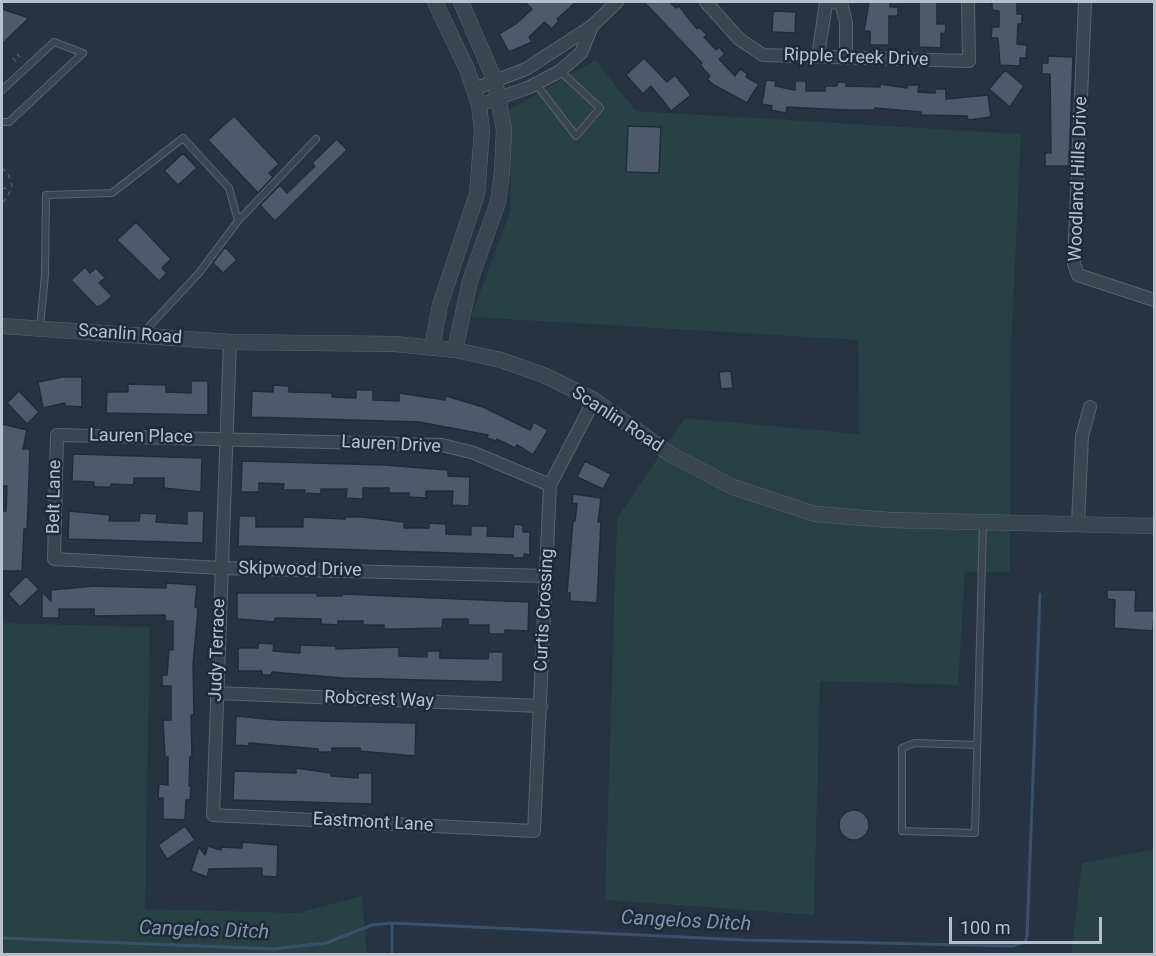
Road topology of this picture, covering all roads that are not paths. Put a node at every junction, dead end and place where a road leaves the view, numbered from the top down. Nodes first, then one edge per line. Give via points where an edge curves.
1 (435, 2) edge
2 (461, 2) edge
3 (618, 2) edge
4 (706, 2) edge
5 (968, 2) edge
6 (1085, 2) edge
7 (592, 26) junction
8 (818, 56) junction
9 (846, 57) junction
10 (560, 71) junction
11 (495, 81) junction
12 (536, 84) junction
13 (474, 89) junction
14 (2, 90) edge
15 (499, 100) junction
16 (479, 105) junction
17 (5, 122) edge
18 (316, 139) dead end
19 (238, 220) junction
20 (1155, 300) edge
21 (2, 326) edge
22 (40, 330) junction
23 (142, 335) junction
24 (230, 342) junction
25 (432, 347) junction
26 (455, 350) junction
27 (594, 400) junction
28 (1090, 407) dead end
29 (57, 435) joint
30 (225, 439) junction
31 (550, 485) junction
32 (983, 522) junction
33 (1078, 524) junction
34 (1155, 526) edge
35 (54, 559) joint
36 (221, 568) junction
37 (547, 576) junction
38 (217, 693) junction
39 (541, 706) junction
40 (977, 746) junction
41 (213, 815) joint
42 (534, 831) joint

1 - 13 street via 456,41
2 - 11 street
3 - 7 street
4 - 8 street, Ripple Creek Drive via 739,39 763,55
5 - 9 street, Ripple Creek Drive via 969,61
6 - 20 street, Woodland Hills Drive via 1074,264 1078,275
7 - 10 street via 581,53
7 - 11 street via 526,69
8 - 9 street, Ripple Creek Drive
8 - 9 street via 826,3 841,2 846,23
10 - 12 street
10 - 12 lane via 600,108 576,136
11 - 13 street
11 - 15 street
12 - 15 street
13 - 16 street
14 - 17 lane via 54,42 83,53
15 - 16 street
15 - 26 street via 504,130 498,202 470,281
16 - 25 street via 482,163 477,194 440,305
18 - 19 lane
19 - 22 lane via 229,188 183,138 112,193 46,195
19 - 23 lane via 199,273
21 - 22 street, Scanlin Road
22 - 23 street, Scanlin Road
23 - 24 street, Scanlin Road
24 - 25 street, Scanlin Road
24 - 30 street, Judy Terrace
25 - 26 street, Scanlin Road
26 - 27 street, Scanlin Road via 501,360 546,376
27 - 31 street, Curtis Crossing
27 - 32 street, Scanlin Road via 701,471 733,487 815,514
28 - 33 street via 1082,436
29 - 30 street, Lauren Place
29 - 35 street, Belt Lane
30 - 31 street, Lauren Drive via 442,445 474,453
30 - 36 street, Judy Terrace
31 - 37 street, Curtis Crossing
32 - 33 street, Scanlin Road
32 - 40 lane
33 - 34 street, Scanlin Road
35 - 36 street, Skipwood Drive
36 - 37 street, Skipwood Drive
36 - 38 street, Judy Terrace
37 - 39 street, Curtis Crossing
38 - 39 street, Robcrest Way
38 - 41 street, Judy Terrace
39 - 42 street, Curtis Crossing
40 - 40 lane via 975,833 902,831 902,748 915,743
41 - 42 street, Eastmont Lane

